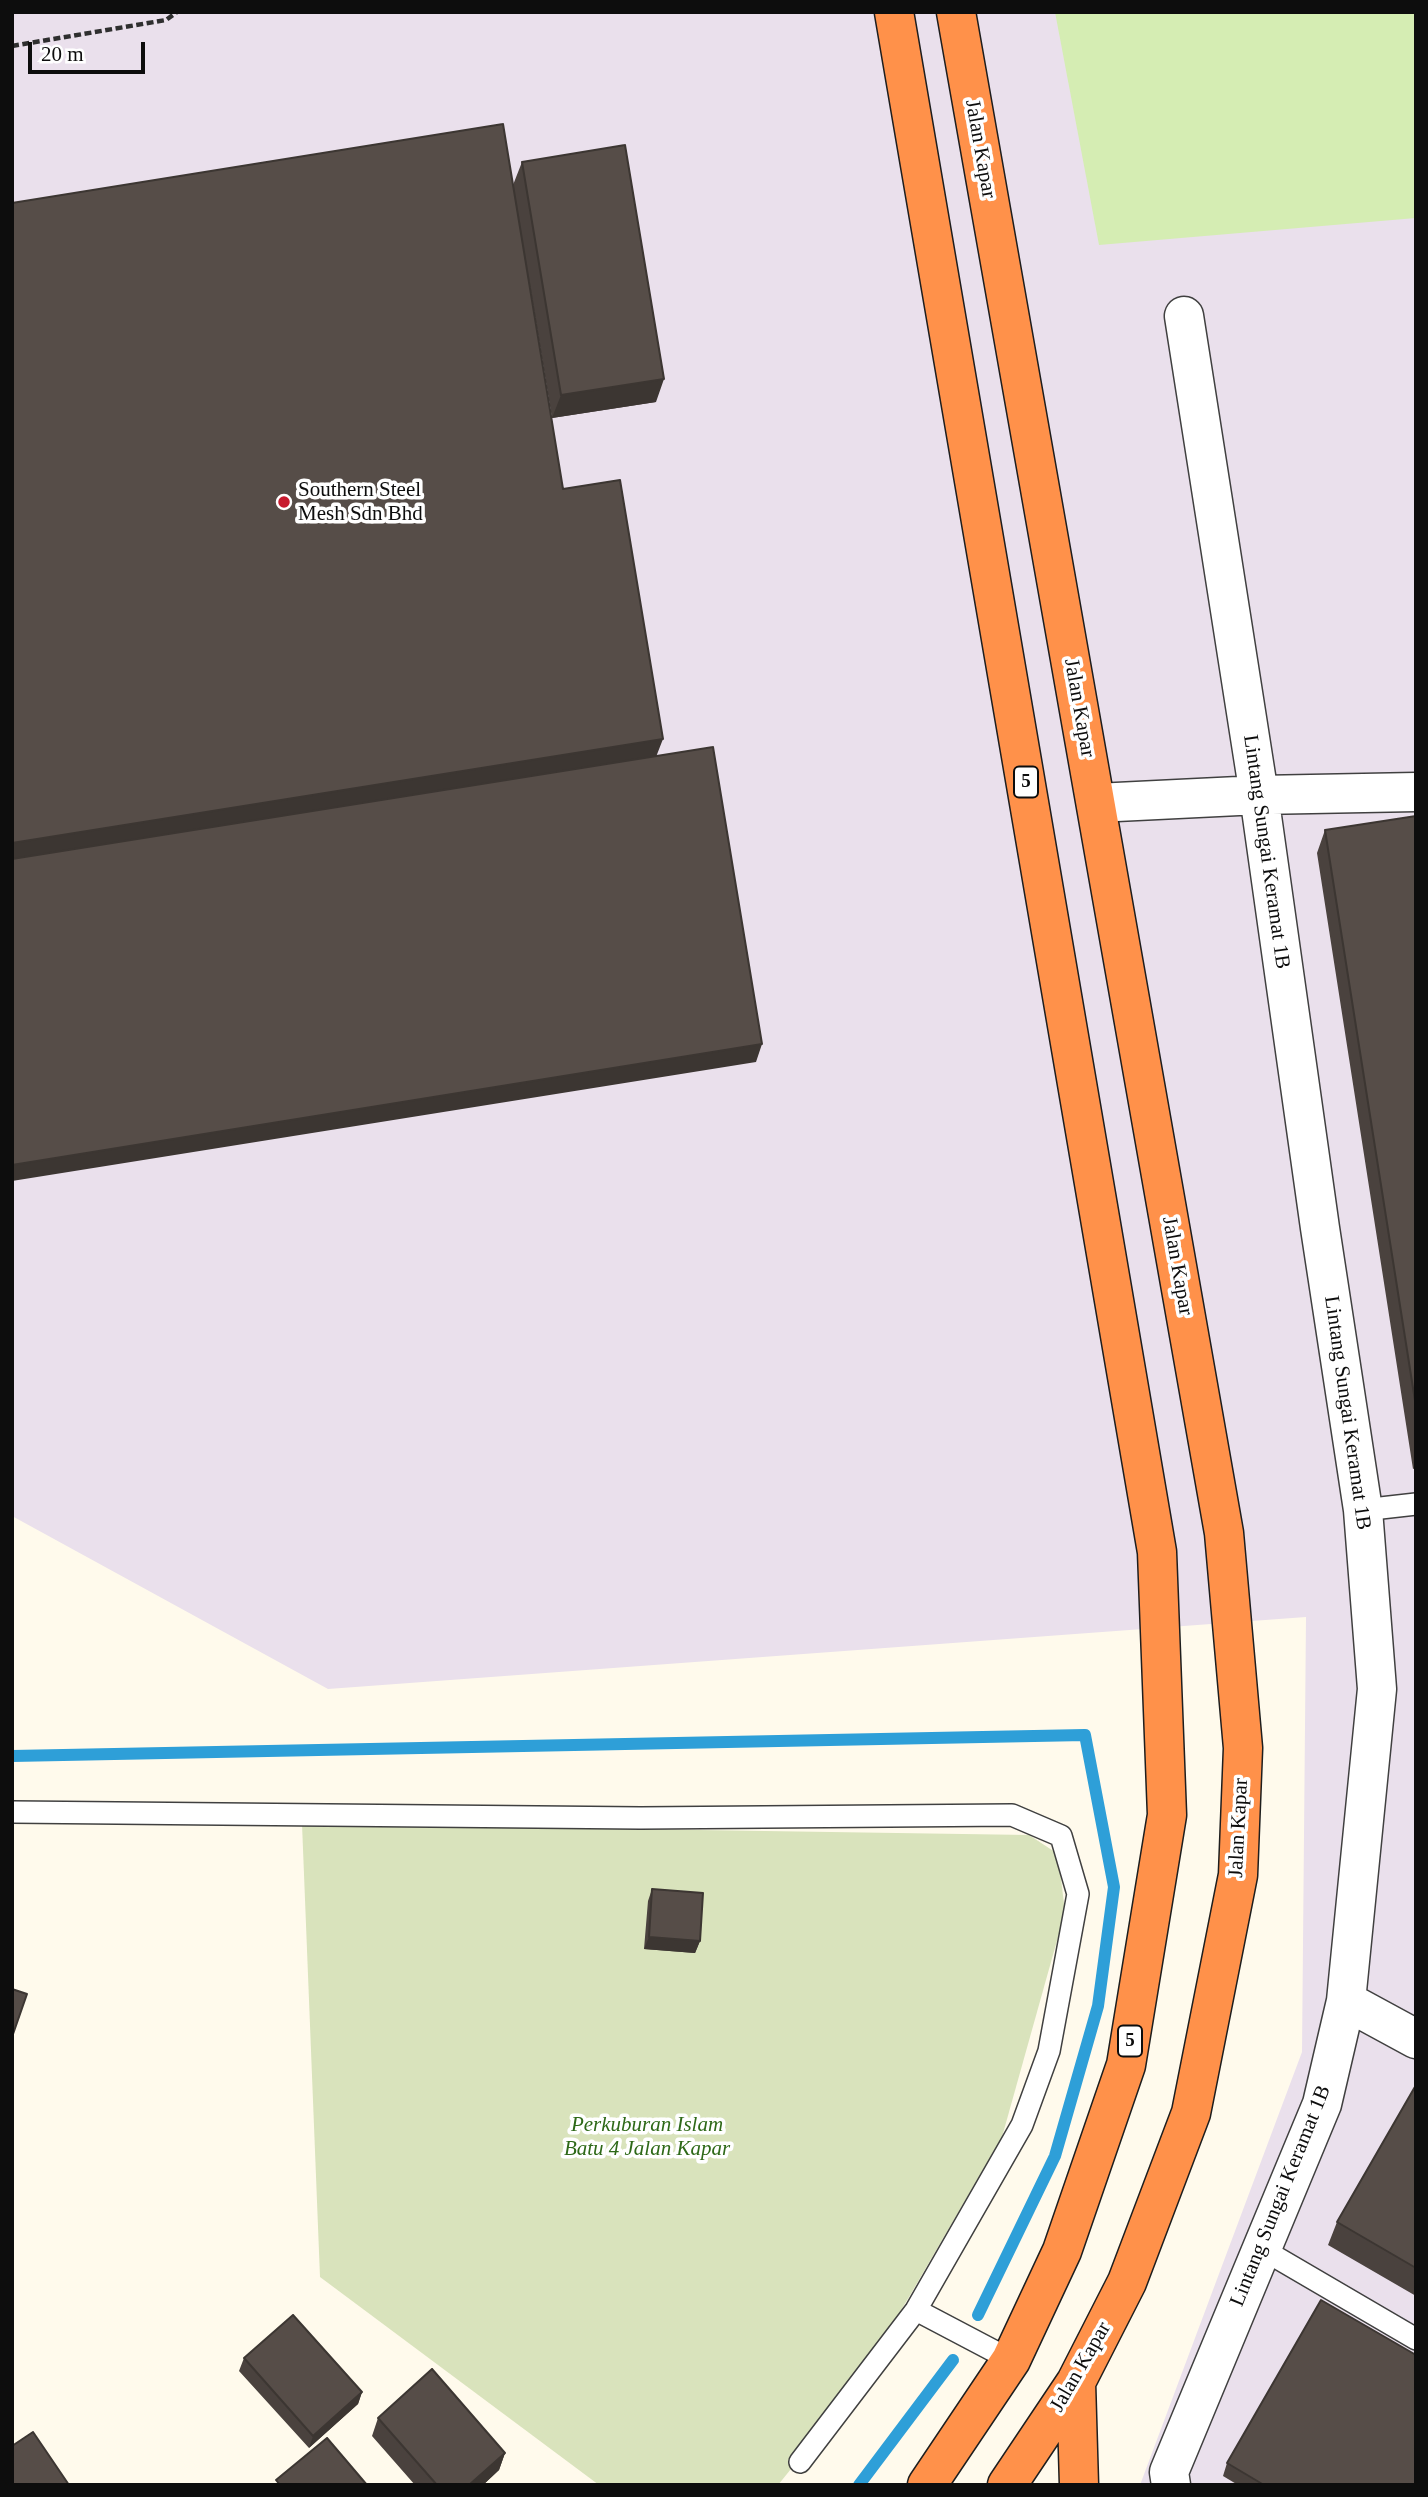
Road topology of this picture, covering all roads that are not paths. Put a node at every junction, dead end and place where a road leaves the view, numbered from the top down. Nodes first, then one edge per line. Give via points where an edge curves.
1 (894, 12) edge
2 (956, 12) edge
3 (1184, 316) dead end
4 (1416, 792) edge
5 (1259, 795) junction
6 (1096, 803) junction
7 (1416, 1504) edge
8 (1363, 1510) junction
9 (12, 1812) edge
10 (1346, 2001) junction
11 (1416, 2039) edge
12 (1262, 2249) junction
13 (916, 2310) junction
14 (1416, 2339) edge
15 (1011, 2360) junction
16 (1076, 2382) junction
17 (800, 2462) dead end
18 (927, 2485) edge
19 (1007, 2485) edge
20 (1079, 2485) edge
21 (1171, 2485) edge

1 - 15 highway, 5 via 1157,1552 1167,1815 1126,2065 1062,2251
2 - 6 highway, Jalan Kapar
3 - 5 street, Lintang Sungai Keramat 1B
4 - 5 street
5 - 6 street
5 - 8 street, Lintang Sungai Keramat 1B
6 - 16 highway, Jalan Kapar via 1224,1532 1243,1748 1238,1875 1191,2113 1127,2282
7 - 8 lane
8 - 10 street, Lintang Sungai Keramat 1B via 1377,1689
9 - 13 lane via 627,1818 1012,1815 1061,1836 1078,1894 1049,2051 1022,2125
10 - 11 street
10 - 12 street, Lintang Sungai Keramat 1B via 1322,2105
12 - 14 lane
12 - 21 street, Lintang Sungai Keramat 1B via 1169,2472
13 - 15 lane
13 - 17 lane
15 - 18 highway, 5
16 - 19 highway, Jalan Kapar
16 - 20 highway

